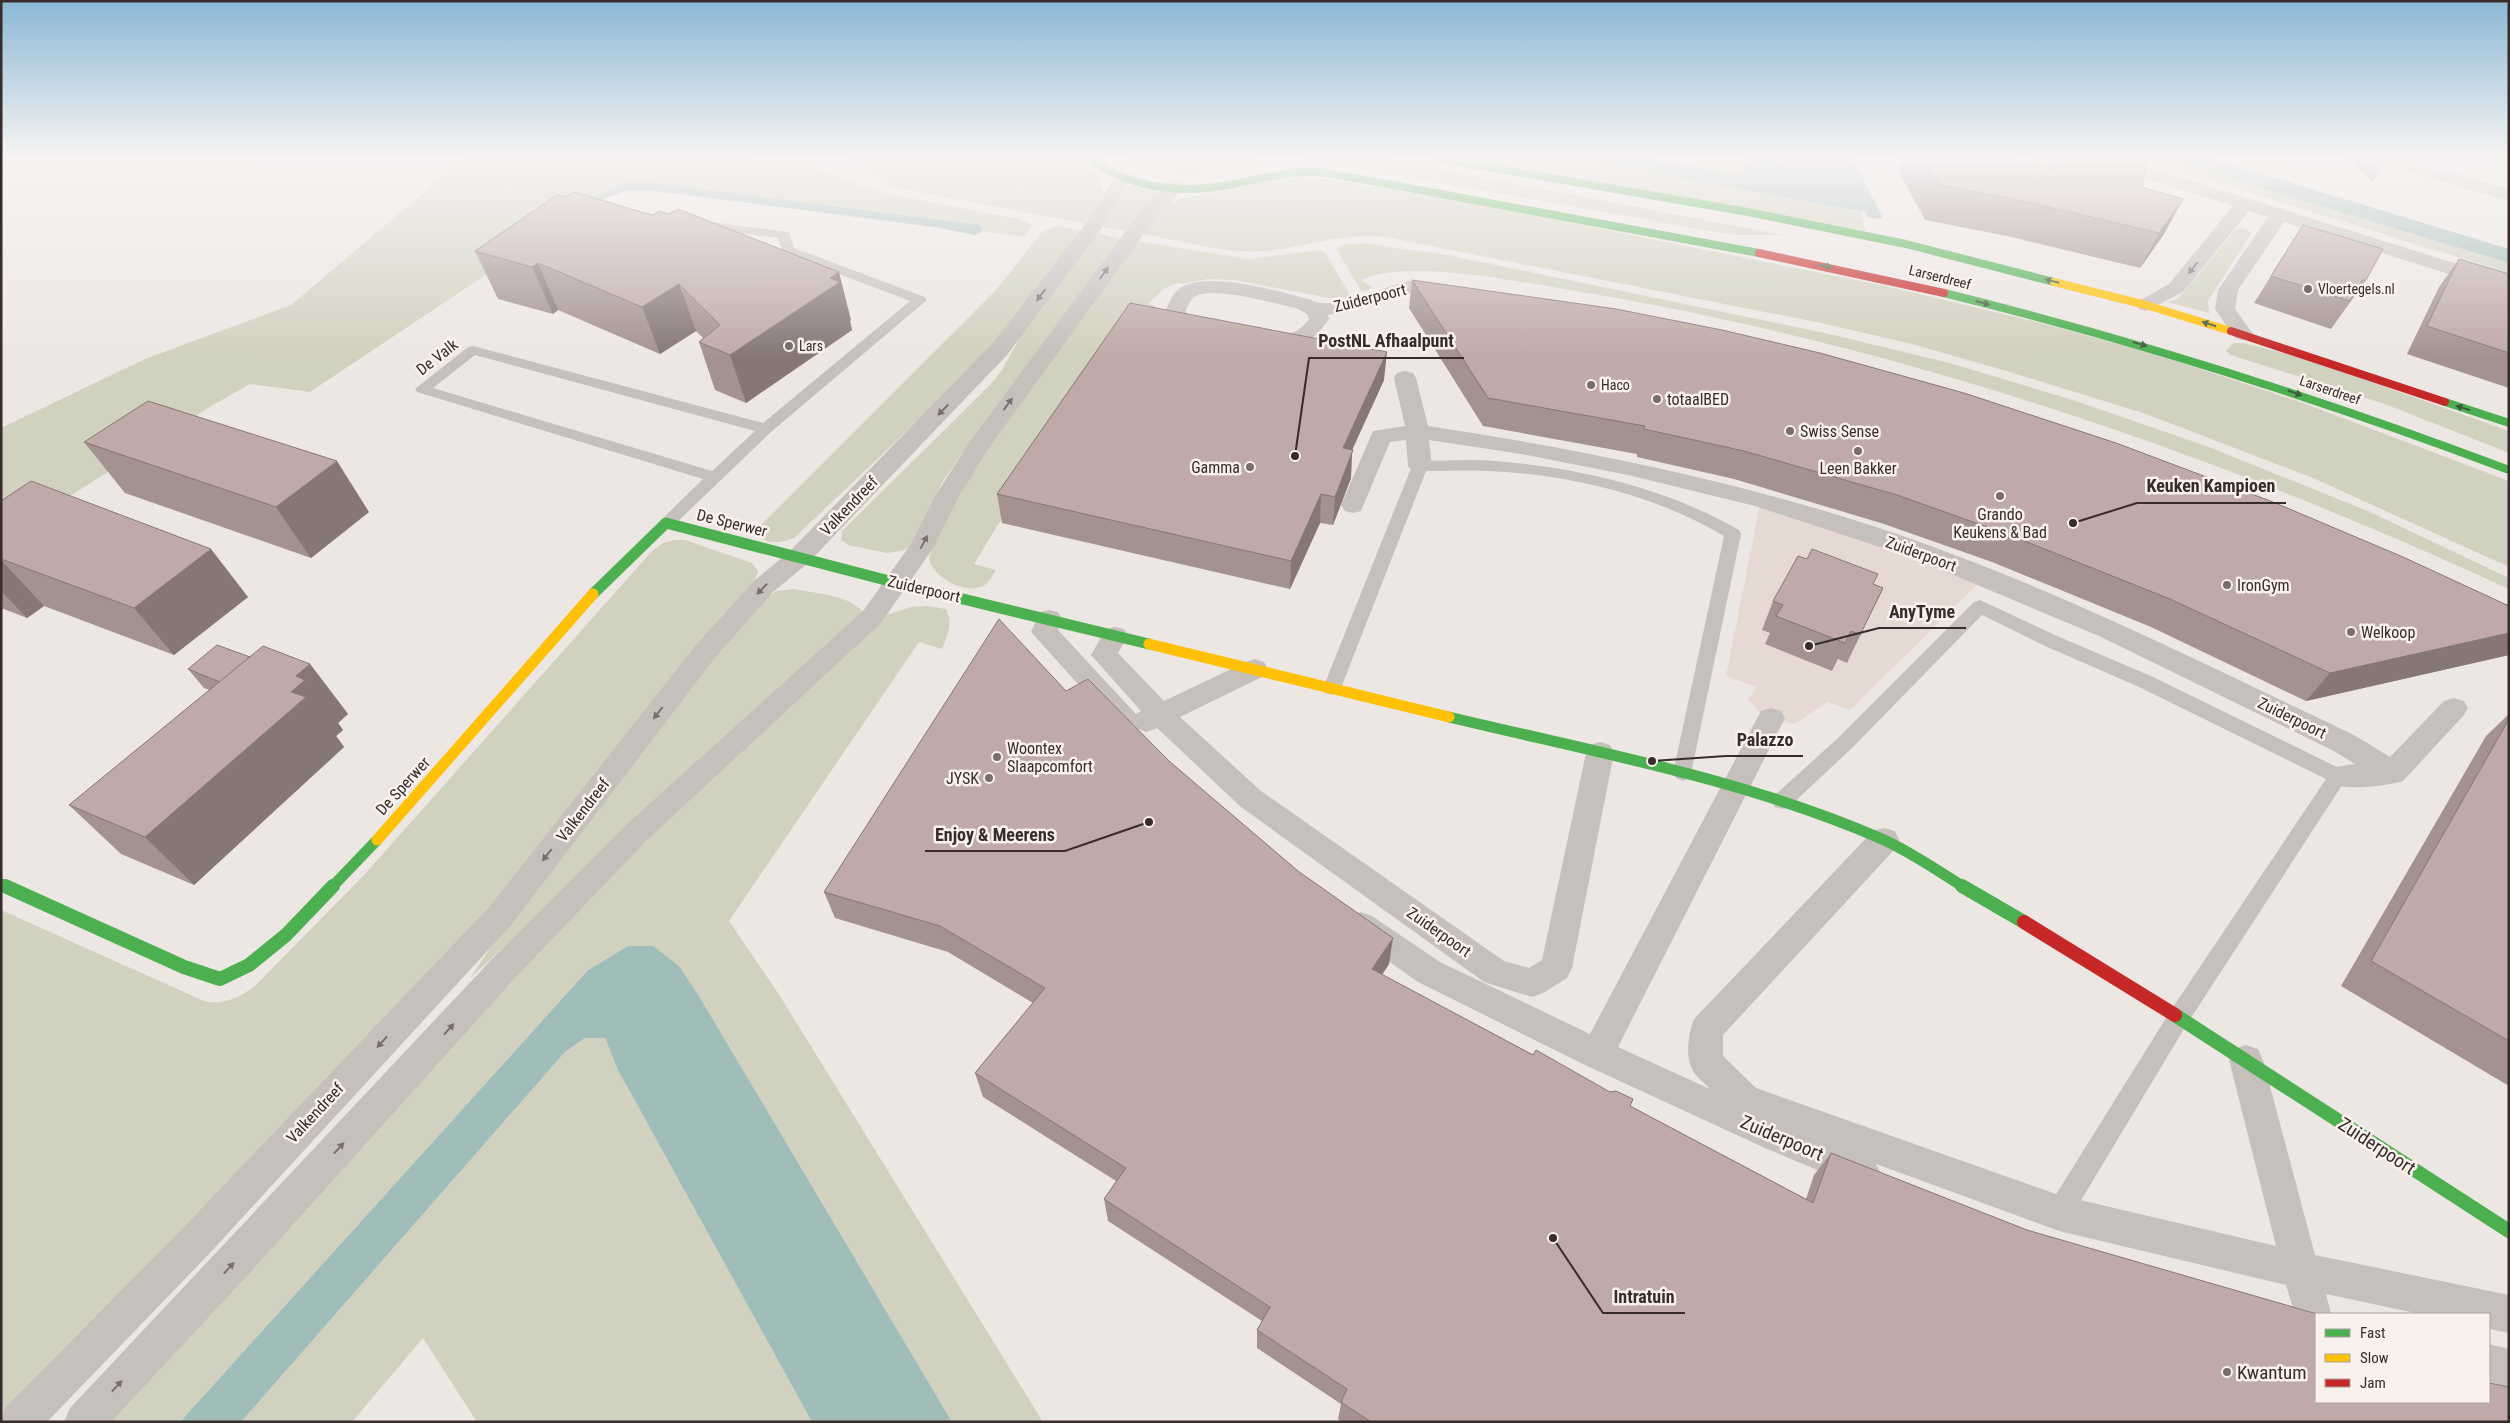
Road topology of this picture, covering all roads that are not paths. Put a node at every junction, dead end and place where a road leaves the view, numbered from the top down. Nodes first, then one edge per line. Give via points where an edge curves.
1 (698, 224) edge
2 (1094, 224) edge
3 (1140, 224) edge
4 (1614, 224) edge
5 (1809, 224) edge
6 (2228, 224) edge
7 (2273, 224) edge
8 (2313, 224) edge
9 (2509, 287) edge
10 (1468, 294) edge
11 (2146, 305) junction
12 (1317, 311) junction
13 (1224, 329) edge
14 (2242, 334) junction
15 (1252, 335) edge
16 (1405, 378) dead end
17 (2509, 423) edge
18 (766, 429) junction
19 (1417, 431) junction
20 (1420, 466) junction
21 (2509, 470) edge
22 (716, 476) junction
23 (1353, 505) dead end
24 (666, 523) junction
25 (799, 557) junction
26 (897, 583) junction
27 (1049, 619) junction
28 (1115, 636) junction
29 (1255, 669) junction
30 (1332, 688) junction
31 (2454, 708) dead end
32 (1771, 718) dead end
33 (1148, 729) junction
34 (1600, 753) junction
35 (1683, 773) junction
36 (2393, 773) junction
37 (2338, 776) junction
38 (1734, 787) junction
39 (1782, 801) junction
40 (1884, 840) junction
41 (1, 884) edge
42 (1341, 910) edge
43 (2179, 1017) junction
44 (1597, 1054) junction
45 (2246, 1060) junction
46 (1895, 1185) edge
47 (2059, 1213) junction
48 (2509, 1231) edge
49 (2303, 1271) junction
50 (2276, 1310) edge
51 (2509, 1314) edge
52 (2315, 1321) edge
53 (2490, 1363) edge
54 (2509, 1368) edge
55 (19, 1422) edge
56 (84, 1422) edge

1 - 18 lane via 784,235 788,250 920,300
2 -> 25 street, Valkendreef via 999,350
26 -> 3 street via 922,547 946,498 978,446
4 -> 21 main road, Larserdreef via 1900,282 2051,319 2196,359
11 -> 5 main road, Larserdreef via 1896,242
6 -> 11 street via 2176,288
7 - 14 street via 2228,290 2226,309
8 - 9 street
10 - 12 street, Zuiderpoort via 1408,287 1361,302
14 -> 11 main road, Larserdreef
12 - 13 street, Zuiderpoort via 1304,304 1214,287 1191,290 1179,300 1174,314 1186,322
12 - 15 street, Zuiderpoort via 1319,319 1308,335 1297,340 1280,341
17 -> 14 main road, Larserdreef
16 - 19 street
18 - 22 lane
18 - 22 lane, De Valk via 473,350 422,389
19 - 20 street
19 - 23 street, Zuiderpoort via 1381,436
19 - 36 street, Zuiderpoort via 1637,470 1761,500 1922,552 2108,629 2344,743
20 - 30 lane
20 - 35 lane via 1496,466 1574,479 1653,497 1712,520 1733,534
22 - 24 lane
24 - 25 main road, De Sperwer
24 - 41 main road, De Sperwer via 593,594 373,844 286,935 249,965 220,980 184,967
25 - 26 main road, Zuiderpoort
25 -> 55 street, Valkendreef via 764,586 705,652 501,915 196,1241
26 - 27 main road, Zuiderpoort
56 -> 26 street via 504,968 636,833 872,617
27 - 28 main road, Zuiderpoort
27 - 33 street, Zuiderpoort via 1044,632
28 - 29 main road, Zuiderpoort
28 - 33 street, Zuiderpoort via 1104,655
29 - 30 main road, Zuiderpoort
29 - 33 street
30 - 34 main road, Zuiderpoort
31 - 36 street
32 - 38 street
33 - 34 street, Zuiderpoort via 1495,972 1532,983 1556,968
34 - 35 main road, Zuiderpoort
35 - 38 main road, Zuiderpoort
36 - 37 street
37 - 39 lane via 2144,681 1980,606 1845,743
37 - 43 lane
38 - 39 main road, Zuiderpoort
38 - 44 street
39 - 40 main road, Zuiderpoort
40 - 43 main road, Zuiderpoort
40 - 47 street, Zuiderpoort via 1706,1030 1706,1062 1745,1100
42 - 44 street, Zuiderpoort via 1429,972
43 - 45 main road, Zuiderpoort
43 - 47 lane
44 - 46 street, Zuiderpoort via 1777,1136
45 - 48 main road, Zuiderpoort
45 - 49 street
47 - 49 street, Zuiderpoort
49 - 51 street, Zuiderpoort
49 - 52 street
50 - 52 street
53 - 54 street

